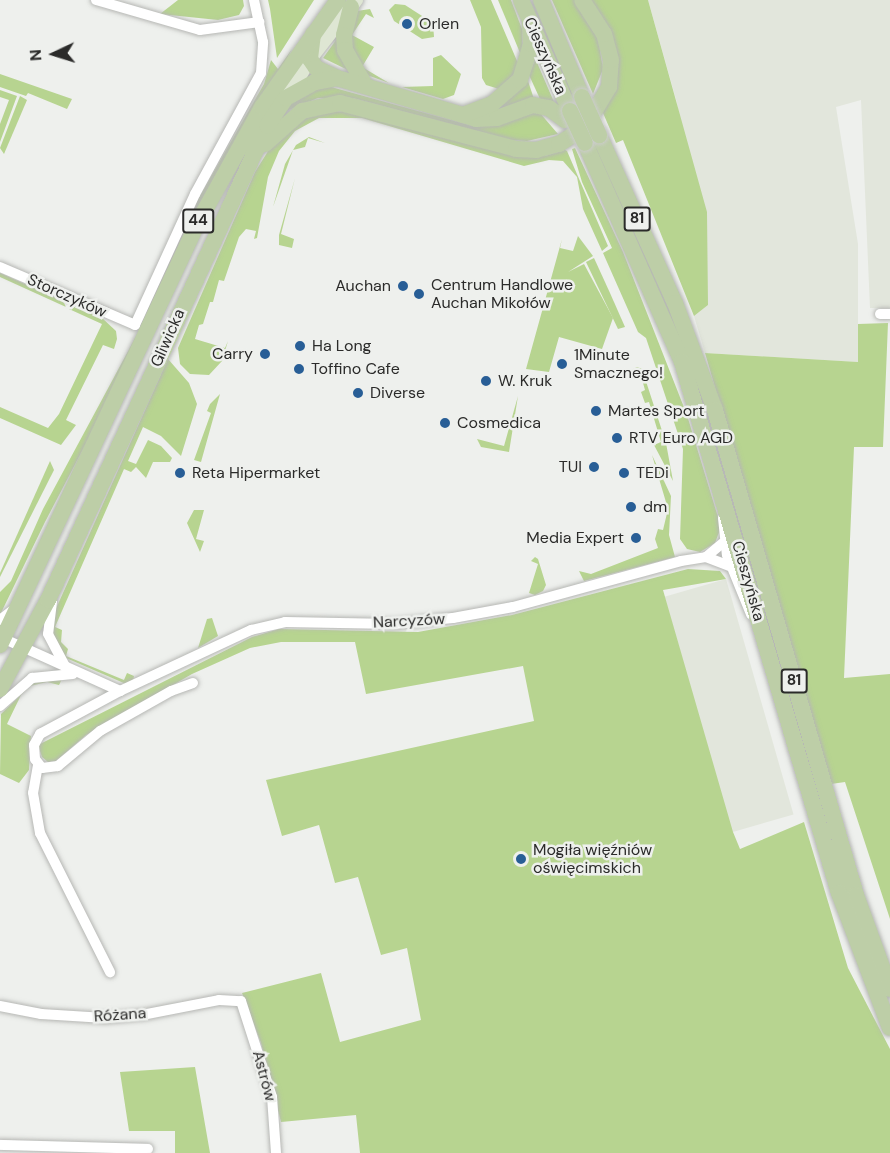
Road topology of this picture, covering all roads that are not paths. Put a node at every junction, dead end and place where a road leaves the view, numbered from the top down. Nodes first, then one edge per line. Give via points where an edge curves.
1 (96, 0) edge
2 (254, 0) edge
3 (521, 0) edge
4 (541, 0) edge
5 (582, 0) edge
6 (348, 2) edge
7 (259, 22) junction
8 (530, 23) junction
9 (313, 33) junction
10 (310, 59) junction
11 (291, 63) junction
12 (337, 78) junction
13 (361, 84) junction
14 (286, 98) junction
15 (463, 115) junction
16 (568, 116) junction
17 (592, 139) junction
18 (256, 153) junction
19 (0, 267) edge
20 (720, 485) junction
21 (724, 542) junction
22 (706, 557) junction
23 (732, 567) junction
24 (56, 582) junction
25 (19, 605) junction
26 (0, 620) edge
27 (762, 631) junction
28 (1, 641) edge
29 (23, 648) junction
30 (66, 668) junction
31 (79, 674) junction
32 (193, 683) dead end
33 (0, 689) edge
34 (120, 690) junction
35 (0, 706) edge
36 (38, 765) junction
37 (110, 972) dead end
38 (890, 989) edge
39 (241, 1002) joint
40 (0, 1005) edge
41 (890, 1028) edge
42 (0, 1145) edge
43 (148, 1149) dead end
44 (276, 1153) edge

1 - 7 street via 200,30
2 - 7 street
3 - 8 main road, Cieszyńska / 81
4 - 17 main road, Cieszyńska / 81, bridge via 582,97
5 - 18 main road via 604,34 611,60 609,87 585,127 559,144 536,150 516,149 340,102 296,115
6 - 9 main road, Gliwicka / 44
6 - 10 street, Gliwicka
6 - 13 main road via 345,50
7 - 19 street, Storczyków via 263,42 261,73 195,194 135,326
8 - 15 main road via 531,44 519,80 492,104
8 - 16 main road, Cieszyńska / 81
9 - 10 main road
9 - 11 main road, Gliwicka / 44
10 - 11 main road
10 - 12 main road via 316,68
10 - 13 main road via 340,70
10 - 14 street, Gliwicka
11 - 25 main road, Gliwicka / 44 via 234,154 195,228
12 - 13 main road
12 - 14 main road via 315,82
13 - 15 main road
14 - 18 main road, Gliwicka via 267,126
15 - 16 main road via 487,120 533,105
16 - 17 main road, 81, bridge
17 - 20 main road, Cieszyńska / 81 via 682,362
17 - 38 main road, Cieszyńska / 81 via 675,303 715,410 856,895
18 - 24 main road, Gliwicka / 44 via 219,224
20 - 21 street
20 - 27 main road, Cieszyńska / 81
21 - 22 street, Narcyzów
21 - 23 street
22 - 23 street
22 - 34 street, Narcyzów via 461,617 394,624 285,622 251,630 130,689
23 - 27 street via 743,600
24 - 29 main road, Gliwicka / 44
24 - 30 street via 48,634
25 - 26 street
25 - 28 main road, Gliwicka / 44
27 - 41 main road, Cieszyńska / 81 via 839,893
28 - 29 street
29 - 30 street
29 - 33 main road, Gliwicka / 44
30 - 31 street
31 - 34 street
31 - 35 street via 32,678
32 - 36 street via 100,731 77,746 58,766 46,769
34 - 36 street, Narcyzów via 40,734 33,751
36 - 37 street, Narcyzów via 33,793 40,833
39 - 40 street, Różana via 219,1000 105,1018 41,1014
39 - 44 street, Astrów via 269,1087
42 - 43 street

